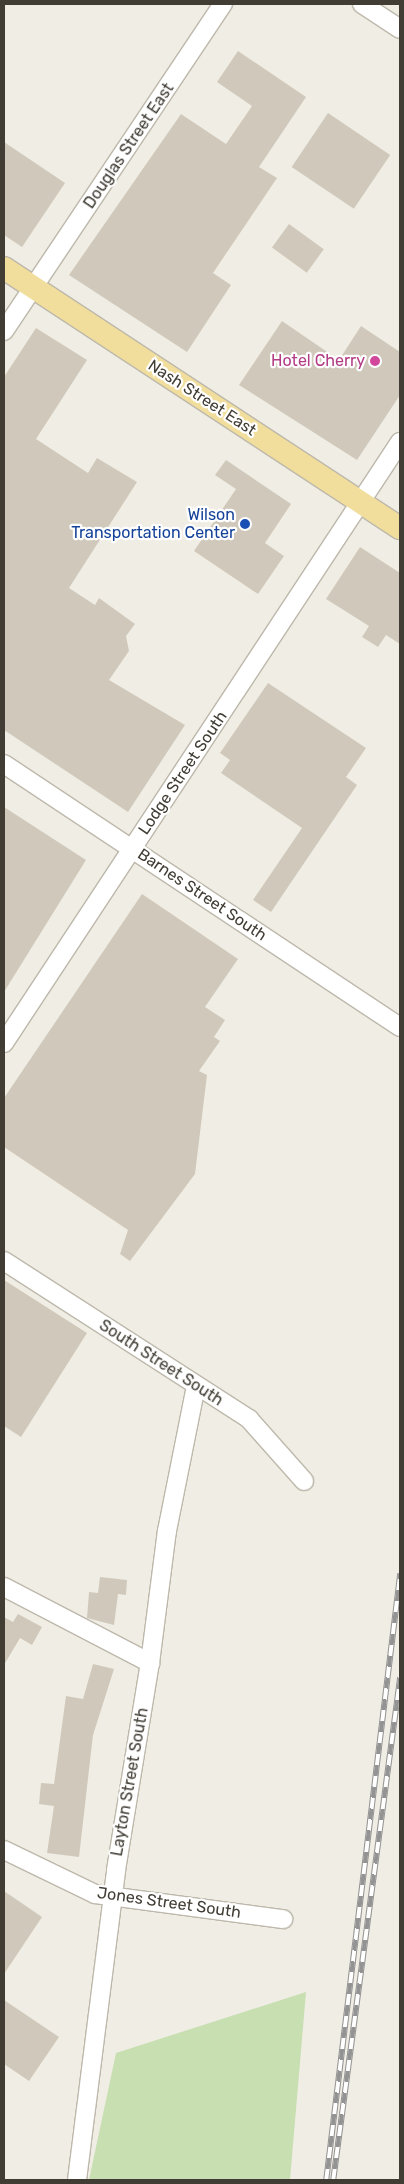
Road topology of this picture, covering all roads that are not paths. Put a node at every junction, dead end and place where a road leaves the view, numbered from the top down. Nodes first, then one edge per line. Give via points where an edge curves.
1 (223, 4) edge
2 (362, 4) edge
3 (400, 29) edge
4 (4, 268) edge
5 (33, 287) junction
6 (4, 331) edge
7 (400, 442) edge
8 (362, 503) junction
9 (400, 528) edge
10 (4, 764) edge
11 (132, 849) junction
12 (400, 1027) edge
13 (4, 1043) edge
14 (4, 1261) edge
15 (196, 1386) junction
16 (304, 1480) dead end
17 (4, 1586) edge
18 (150, 1663) junction
19 (4, 1850) edge
20 (115, 1897) junction
21 (283, 1919) dead end
22 (77, 2180) edge

1 - 5 street, Douglas Street East
2 - 3 street
4 - 5 main road, Nash Street East
5 - 6 street, Douglas Street East
5 - 8 main road, Nash Street East
7 - 8 street, Lodge Street South
8 - 9 main road, Nash Street East
8 - 11 street, Lodge Street South
10 - 11 street, Barnes Street South
11 - 12 street, Barnes Street South
11 - 13 street, Lodge Street South
14 - 15 street, South Street South
15 - 16 street, South Street South via 249,1418
15 - 18 street, Layton Street South via 167,1531
17 - 18 street
18 - 20 street, Layton Street South via 116,1870
19 - 20 street, Jones Street South via 71,1884
20 - 21 street, Jones Street South
20 - 22 street, Layton Street South

